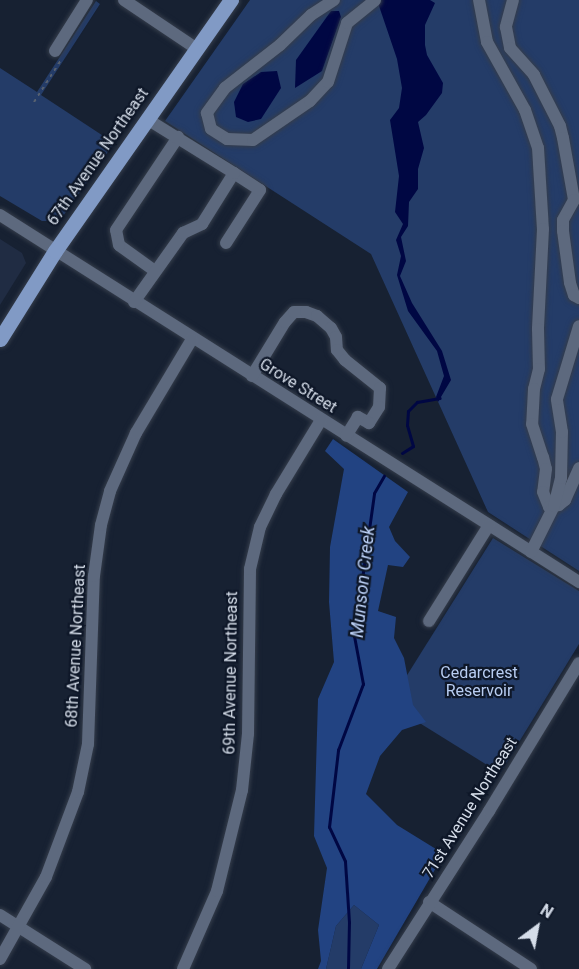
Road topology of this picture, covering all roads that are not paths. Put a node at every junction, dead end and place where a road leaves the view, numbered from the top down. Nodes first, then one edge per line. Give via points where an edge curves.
1 (87, 0) edge
2 (124, 0) edge
3 (231, 0) edge
4 (334, 0) edge
5 (375, 0) edge
6 (479, 0) edge
7 (513, 0) edge
8 (197, 49) junction
9 (55, 51) dead end
10 (147, 119) junction
11 (178, 137) junction
12 (234, 173) junction
13 (0, 215) edge
14 (226, 243) dead end
15 (55, 251) junction
16 (155, 271) junction
17 (579, 298) edge
18 (134, 302) junction
19 (579, 327) edge
20 (0, 339) edge
21 (192, 339) junction
22 (252, 376) junction
23 (321, 420) junction
24 (346, 436) junction
25 (579, 468) edge
26 (554, 506) junction
27 (489, 525) junction
28 (531, 552) junction
29 (579, 582) edge
30 (429, 621) dead end
31 (579, 663) edge
32 (429, 902) junction
33 (0, 915) edge
34 (19, 928) junction
35 (0, 959) edge
36 (391, 968) edge
37 (85, 969) edge
38 (183, 969) edge
39 (531, 969) edge

1 - 9 street
2 - 8 street
3 - 8 main road, 67th Avenue Northeast
4 - 5 street via 220,93 207,113 211,129 227,139 253,140 310,101 328,82 347,23
6 - 26 street via 487,42 525,110 538,148 543,229 539,369 532,424 546,469 543,492 549,507
7 - 17 street via 506,27 510,48 534,75 563,138 574,200 563,220 563,231 570,284
8 - 10 main road, 67th Avenue Northeast
10 - 11 street
10 - 15 main road, 67th Avenue Northeast
11 - 12 street
11 - 16 street via 116,230 119,245
12 - 14 street via 261,190
12 - 16 street via 202,224 183,233
13 - 15 street, Grove Street
15 - 18 street, Grove Street
15 - 20 main road, 67th Avenue Northeast
16 - 18 street
18 - 21 street, Grove Street
19 - 26 street via 557,399 561,478
21 - 22 street, Grove Street
21 - 34 street, 68th Avenue Northeast via 136,433 110,491 94,576 88,744 78,792 46,878
22 - 23 street, Grove Street
22 - 24 street via 294,312 317,316 331,328 337,350 345,360 380,388 379,407 369,423 358,417
23 - 24 street, Grove Street
23 - 38 street, 69th Avenue Northeast via 260,527 250,569 248,734 242,790 217,891
24 - 27 street, Grove Street
25 - 26 street via 565,500
26 - 28 street
27 - 28 street, Grove Street
27 - 30 street
28 - 29 street, Grove Street
31 - 32 street, 71st Avenue Northeast
32 - 36 street, 71st Avenue Northeast
32 - 39 street
33 - 34 street
34 - 35 street, 68th Avenue Northeast
34 - 37 street

